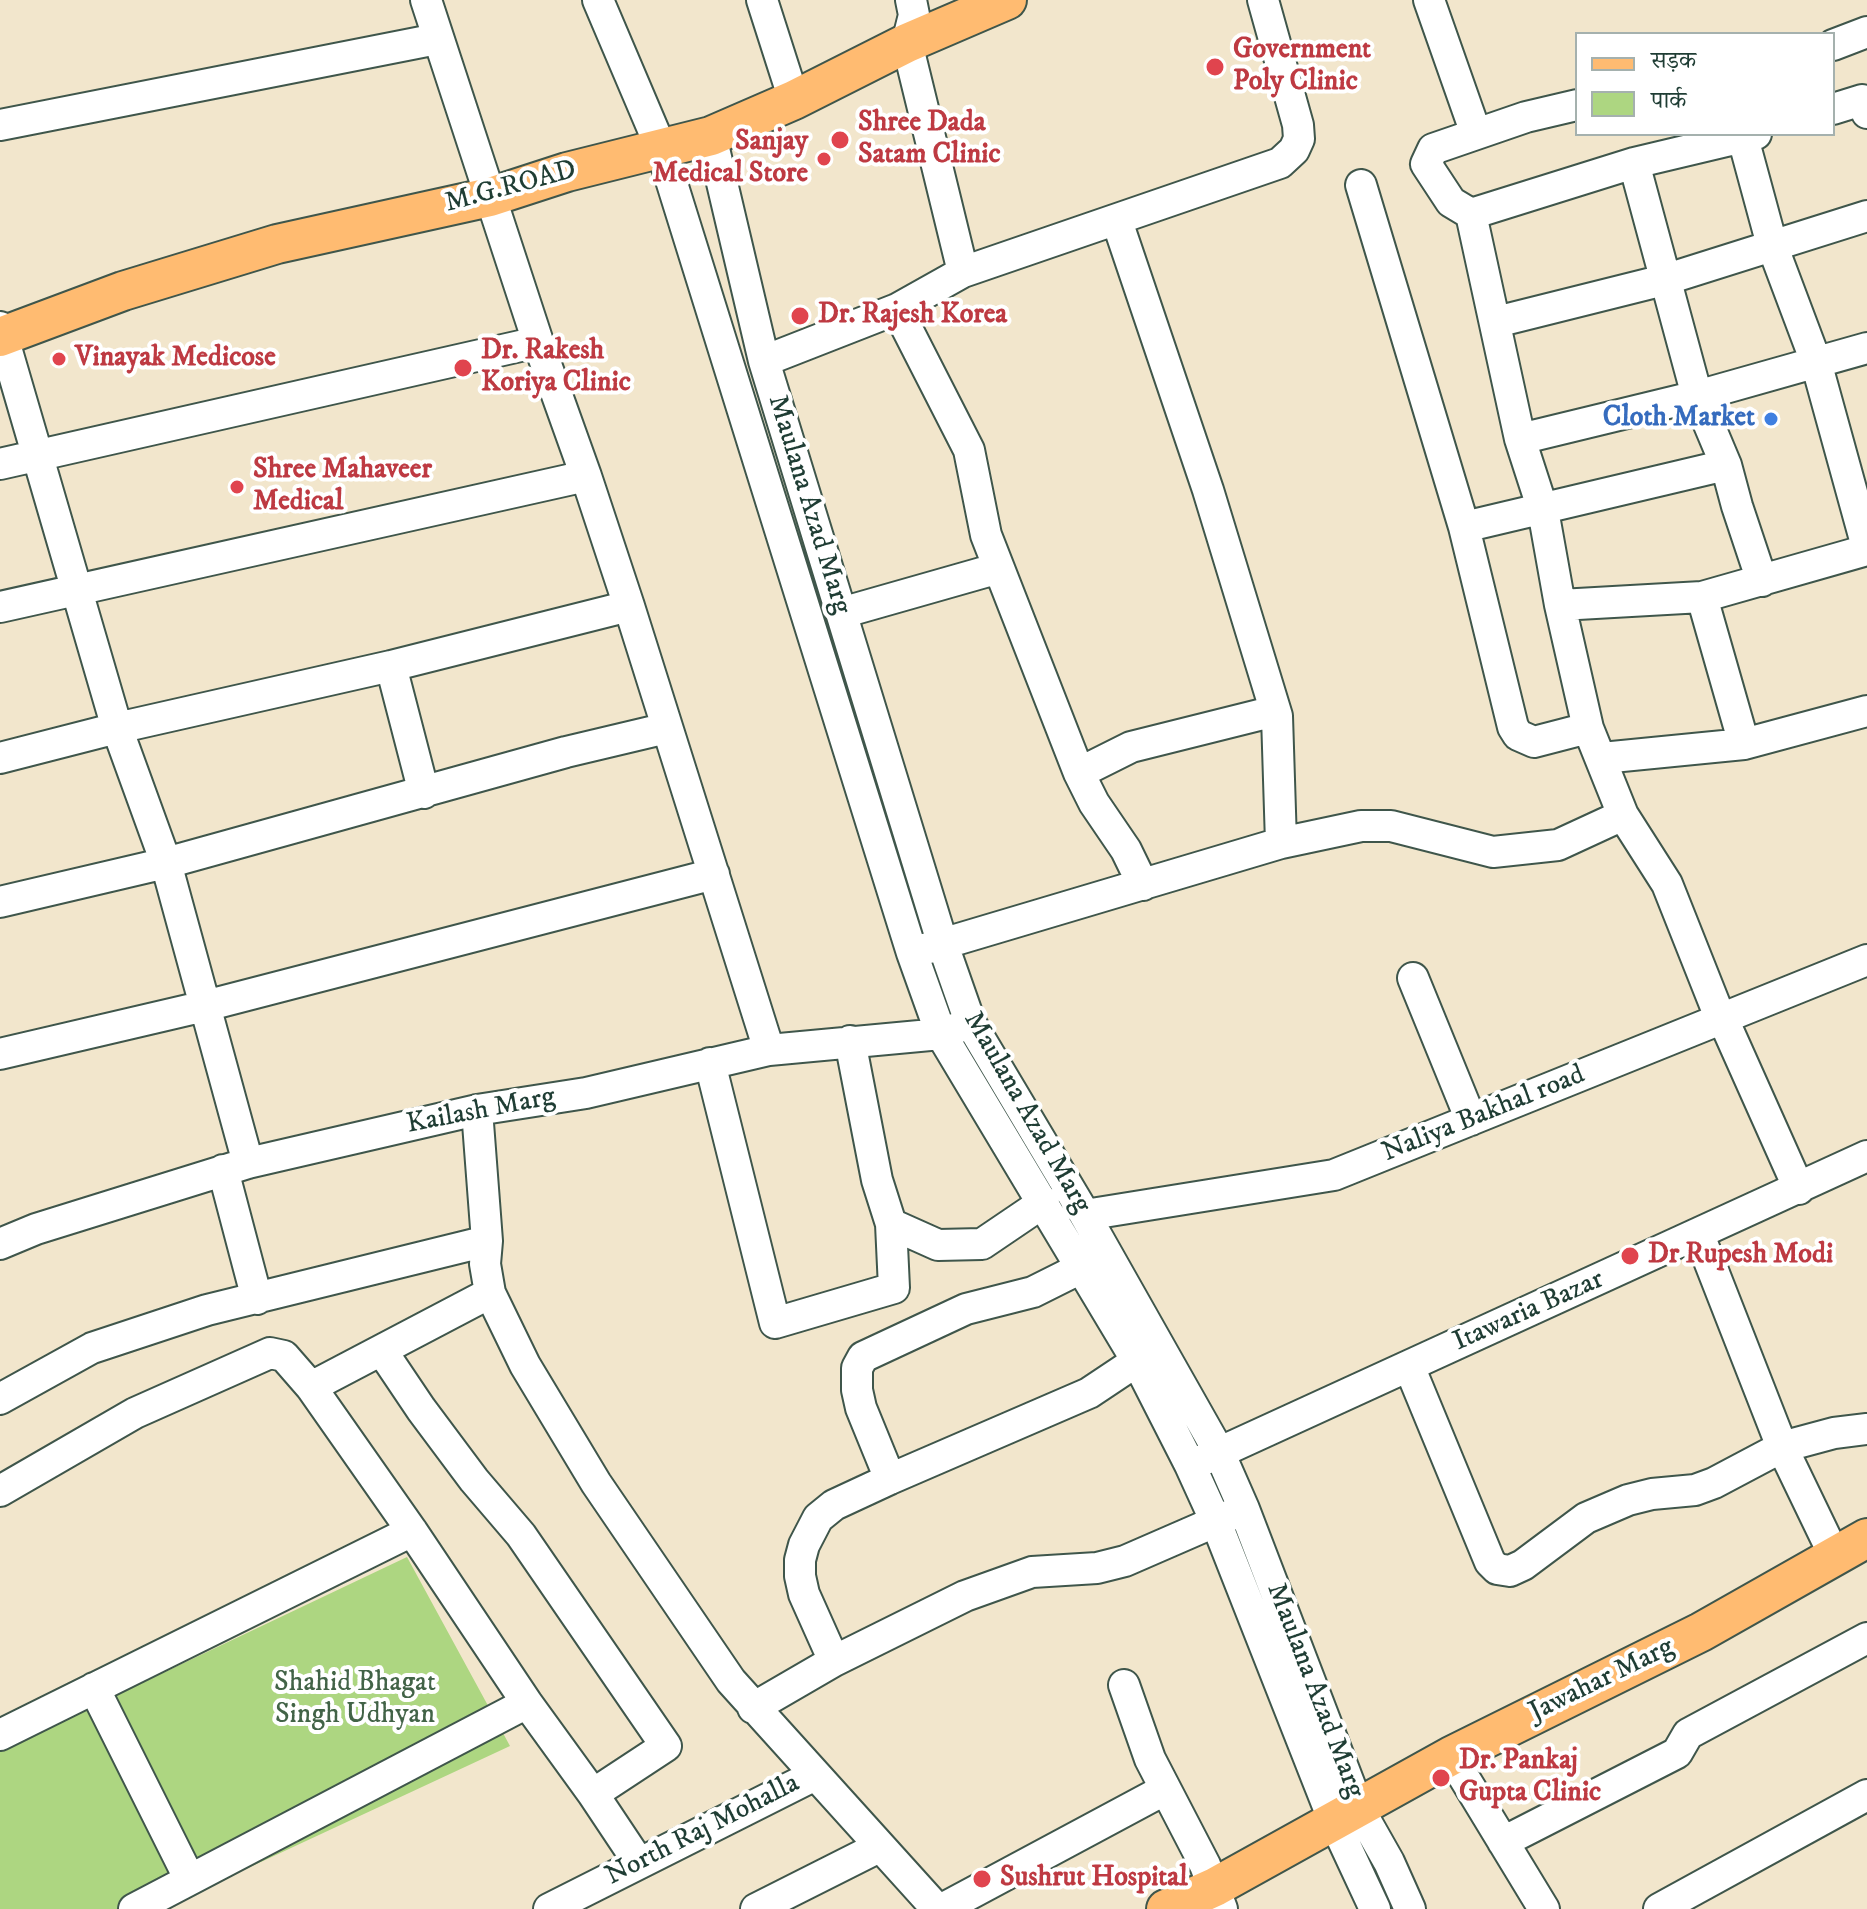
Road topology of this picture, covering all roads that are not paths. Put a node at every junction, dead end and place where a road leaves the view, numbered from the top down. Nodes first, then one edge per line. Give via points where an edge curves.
1 (426, 0) edge
2 (598, 0) edge
3 (762, 0) edge
4 (911, 0) edge
5 (1007, 0) edge
6 (1263, 0) edge
7 (1429, 0) edge
8 (1867, 32) edge
9 (437, 39) junction
10 (907, 43) junction
11 (1835, 44) edge
12 (794, 100) junction
13 (1575, 105) edge
14 (1835, 108) edge
15 (1867, 113) edge
16 (0, 125) edge
17 (711, 136) junction
18 (1470, 136) junction
19 (1749, 136) edge
20 (661, 148) junction
21 (1634, 163) junction
22 (1361, 185) dead end
23 (490, 197) junction
24 (1471, 214) junction
25 (1867, 216) edge
26 (1117, 221) junction
27 (1772, 245) junction
28 (963, 272) junction
29 (1664, 280) junction
30 (897, 309) junction
31 (1496, 322) junction
32 (1, 333) edge
33 (538, 342) junction
34 (1867, 348) edge
35 (764, 361) junction
36 (1816, 362) junction
37 (1697, 396) junction
38 (1520, 439) junction
39 (37, 454) junction
40 (0, 464) edge
41 (1726, 465) junction
42 (586, 476) junction
43 (1543, 510) junction
44 (1464, 527) junction
45 (1867, 549) edge
46 (999, 568) junction
47 (1762, 581) junction
48 (75, 589) junction
49 (1702, 597) junction
50 (1560, 605) junction
51 (629, 606) junction
52 (0, 607) edge
53 (841, 613) junction
54 (391, 666) junction
55 (1275, 711) junction
56 (1867, 711) edge
57 (117, 728) junction
58 (667, 728) junction
59 (1588, 728) junction
60 (1744, 744) junction
61 (0, 758) edge
62 (1602, 758) junction
63 (1079, 773) junction
64 (424, 793) junction
65 (1623, 815) junction
66 (1281, 843) junction
67 (166, 863) junction
68 (714, 874) junction
69 (1143, 885) junction
70 (0, 902) edge
71 (943, 945) junction
72 (912, 953) junction
73 (1867, 960) edge
74 (1413, 978) dead end
75 (205, 1006) junction
76 (1722, 1020) junction
77 (970, 1022) junction
78 (941, 1034) junction
79 (850, 1041) junction
80 (769, 1050) junction
81 (0, 1054) edge
82 (710, 1063) junction
83 (477, 1110) junction
84 (1471, 1120) junction
85 (1867, 1156) edge
86 (236, 1167) junction
87 (1799, 1189) junction
88 (1044, 1202) junction
89 (1085, 1215) junction
90 (891, 1224) junction
91 (1699, 1235) junction
92 (487, 1241) junction
93 (0, 1244) edge
94 (1083, 1267) junction
95 (490, 1293) junction
96 (257, 1299) junction
97 (382, 1351) junction
98 (1137, 1361) junction
99 (1409, 1366) junction
100 (311, 1387) junction
101 (0, 1399) edge
102 (1867, 1429) edge
103 (1782, 1447) junction
104 (1219, 1452) junction
105 (1190, 1465) junction
106 (890, 1479) junction
107 (0, 1491) edge
108 (1244, 1509) junction
109 (1216, 1522) junction
110 (412, 1531) junction
111 (1851, 1548) edge
112 (1867, 1638) edge
113 (834, 1661) junction
114 (1124, 1685) dead end
115 (94, 1688) junction
116 (527, 1703) junction
117 (753, 1708) junction
118 (0, 1735) edge
119 (1451, 1756) junction
120 (815, 1775) junction
121 (1164, 1790) junction
122 (593, 1794) junction
123 (1867, 1795) edge
124 (1346, 1814) junction
125 (1503, 1842) junction
126 (879, 1847) junction
127 (639, 1863) junction
128 (189, 1878) junction
129 (1218, 1898) edge
130 (134, 1909) edge
131 (549, 1909) edge
132 (756, 1909) edge
133 (939, 1909) edge
134 (1166, 1909) edge
135 (1375, 1909) edge
136 (1410, 1909) edge
137 (1544, 1909) edge
138 (1659, 1909) edge

1 - 9 street
2 - 20 street, Maulana Azad Marg
3 - 12 street
4 - 10 street via 914,15
5 - 10 main road, M.G.ROAD
6 - 26 street via 1298,125 1294,150 1280,163
7 - 18 street via 1474,128
8 - 11 street
9 - 16 street
9 - 23 street
10 - 12 main road, M.G.ROAD
10 - 28 street
12 - 17 main road, M.G.ROAD
13 - 18 street
14 - 15 street via 1862,100
17 - 20 main road, M.G.ROAD
17 - 35 street, Maulana Azad Marg
18 - 24 street via 1433,149 1426,164 1451,202
19 - 21 street
19 - 27 street
20 - 23 main road, M.G.ROAD
20 - 72 street, Maulana Azad Marg
21 - 24 street
21 - 29 street
22 - 44 street
23 - 32 main road, M.G.ROAD via 277,244
23 - 33 street
24 - 31 street
25 - 27 street
26 - 28 street
26 - 55 street via 1208,490
27 - 29 street
27 - 36 street
28 - 30 street
29 - 31 street
29 - 37 street
30 - 35 street
30 - 46 street via 969,450 986,535
31 - 38 street
32 - 39 street
33 - 39 street
33 - 42 street
34 - 36 street
35 - 53 street, Maulana Azad Marg
36 - 37 street
36 - 45 street
37 - 38 street
37 - 41 street
38 - 43 street
39 - 40 street
39 - 48 street
41 - 43 street
41 - 47 street
42 - 48 street
42 - 51 street
43 - 44 street
43 - 50 street
44 - 59 street via 1513,727 1534,742
45 - 47 street
46 - 53 street
46 - 63 street
47 - 49 street
48 - 52 street
48 - 57 street
49 - 50 street
49 - 60 street
50 - 59 street
51 - 54 street
51 - 58 street
53 - 71 street, Maulana Azad Marg
54 - 57 street
54 - 64 street
55 - 63 street via 1131,747
55 - 66 street
56 - 60 street
57 - 61 street
57 - 67 street
58 - 64 street
58 - 68 street
59 - 62 street
60 - 62 street
62 - 65 street
63 - 69 street
64 - 67 street
65 - 66 street via 1558,845 1524,850 1493,852 1391,826 1361,826
65 - 76 street via 1667,884
66 - 69 street
67 - 70 street
67 - 75 street
68 - 75 street
68 - 80 street
69 - 71 street
71 - 72 street
71 - 77 street, Maulana Azad Marg
72 - 78 street, Maulana Azad Marg
73 - 76 street, Naliya Bakhal road
74 - 84 street
75 - 81 street
75 - 86 street
76 - 84 street, Naliya Bakhal road
76 - 87 street
77 - 78 street, Kailash Marg
77 - 89 street, Maulana Azad Marg
78 - 79 street, Kailash Marg
78 - 88 street, Maulana Azad Marg
79 - 80 street, Kailash Marg
79 - 90 street via 877,1180
80 - 82 street, Kailash Marg
82 - 83 street, Kailash Marg via 586,1093
82 - 90 street via 775,1323 894,1288
83 - 86 street, Kailash Marg
83 - 92 street
84 - 89 street, Naliya Bakhal road via 1334,1175
85 - 87 street, Itawaria Bazar
86 - 93 street, Kailash Marg
86 - 96 street
87 - 91 street, Itawaria Bazar
88 - 90 street via 982,1244 938,1245
88 - 94 street, Maulana Azad Marg
89 - 104 street, Maulana Azad Marg
91 - 99 street, Itawaria Bazar
91 - 103 street
92 - 95 street
92 - 96 street
94 - 98 street, Maulana Azad Marg
94 - 106 street via 1033,1292 966,1309 863,1357 857,1390
95 - 97 street
95 - 117 street via 525,1365 596,1483
96 - 101 street via 92,1348
97 - 100 street
97 - 122 street via 474,1480 521,1535 666,1746
98 - 105 street, Maulana Azad Marg
98 - 106 street via 1089,1393
99 - 103 street via 1497,1569 1523,1565 1604,1509 1652,1494 1695,1490
99 - 104 street, Itawaria Bazar
100 - 107 street via 284,1356 270,1353 135,1413
100 - 110 street
102 - 103 street
103 - 111 street
104 - 105 street, Itawaria Bazar
104 - 108 street, Maulana Azad Marg
105 - 109 street, Maulana Azad Marg
106 - 113 street via 834,1505 818,1518 804,1545 804,1594
108 - 109 street
108 - 124 street, Maulana Azad Marg
109 - 113 street via 1125,1561 1032,1572 965,1596
109 - 124 street, Maulana Azad Marg
110 - 115 street
110 - 116 street
111 - 119 main road, Jawahar Marg via 1701,1632
112 - 125 street via 1688,1734 1677,1753
113 - 117 street
114 - 121 street
115 - 118 street
115 - 128 street
116 - 122 street
116 - 128 street
117 - 120 street
119 - 124 main road, Jawahar Marg
119 - 125 street
120 - 126 street
120 - 127 street, North Raj Mohalla
121 - 129 street
121 - 133 street
122 - 127 street
123 - 138 street
124 - 129 main road, Jawahar Marg
124 - 135 street, Maulana Azad Marg
124 - 136 street, Maulana Azad Marg via 1389,1862
125 - 137 street
126 - 132 street
126 - 133 street
127 - 131 street, North Raj Mohalla
128 - 130 street
129 - 134 main road, Jawahar Marg

